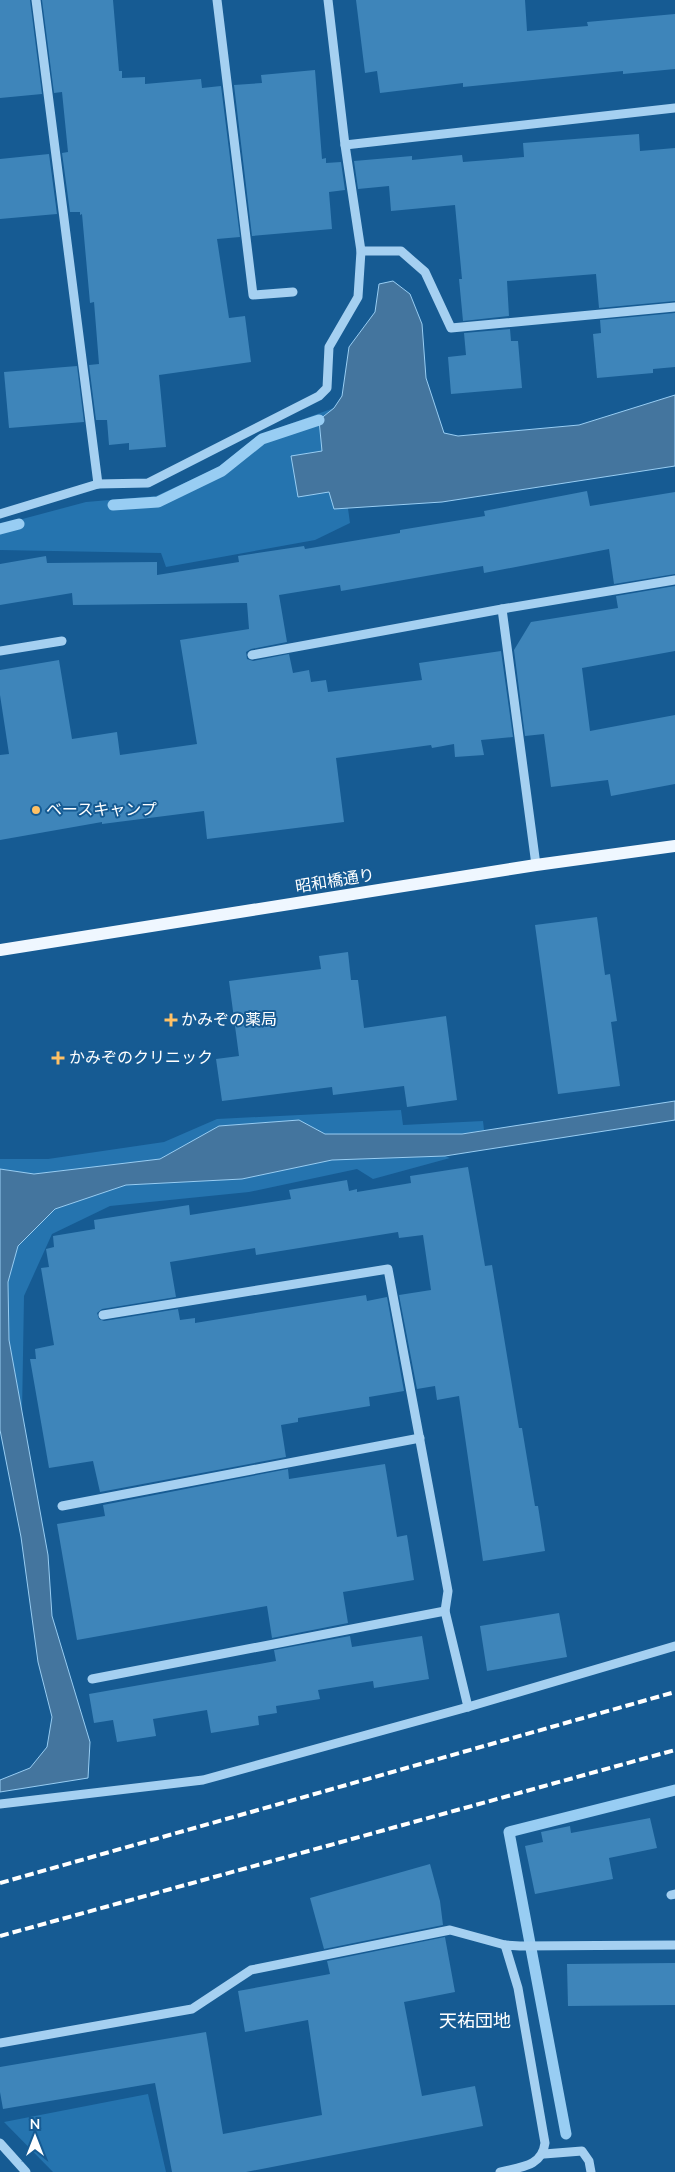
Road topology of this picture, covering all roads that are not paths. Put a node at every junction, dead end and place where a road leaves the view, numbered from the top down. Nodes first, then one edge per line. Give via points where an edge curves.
1 (36, 0) edge
2 (217, 0) edge
3 (328, 0) edge
4 (675, 108) edge
5 (344, 145) junction
6 (361, 251) junction
7 (293, 292) dead end
8 (675, 307) edge
9 (98, 484) junction
10 (0, 514) edge
11 (675, 580) edge
12 (502, 609) junction
13 (62, 641) dead end
14 (0, 650) edge
15 (252, 655) dead end
16 (675, 846) edge
17 (536, 865) junction
18 (0, 950) edge
19 (103, 1315) dead end
20 (420, 1438) junction
21 (62, 1506) dead end
22 (445, 1612) junction
23 (675, 1646) edge
24 (92, 1679) dead end
25 (468, 1707) junction
26 (0, 1804) edge
27 (505, 1945) junction
28 (675, 1945) edge
29 (0, 2043) edge
30 (0, 2143) edge
31 (544, 2154) junction
32 (26, 2172) edge
33 (500, 2172) edge
34 (591, 2172) edge

1 - 9 street
2 - 7 street via 253,295
3 - 5 street
4 - 5 street
5 - 6 street
6 - 8 street via 401,251 425,272 451,328
6 - 9 street via 358,297 329,346 327,388 319,396 148,483
9 - 10 street
11 - 12 street
12 - 15 street
12 - 17 street
13 - 14 street
16 - 17 main road, 昭和橋通り
17 - 18 main road, 昭和橋通り
19 - 20 street via 388,1269
20 - 21 street
20 - 22 street via 448,1591
22 - 24 street
22 - 25 street
23 - 25 street
25 - 26 street via 203,1780
27 - 28 street
27 - 29 street via 450,1930 251,1970 192,2009
27 - 31 street via 518,1988 545,2143
30 - 32 street
31 - 33 street via 533,2164
31 - 34 street via 582,2151

